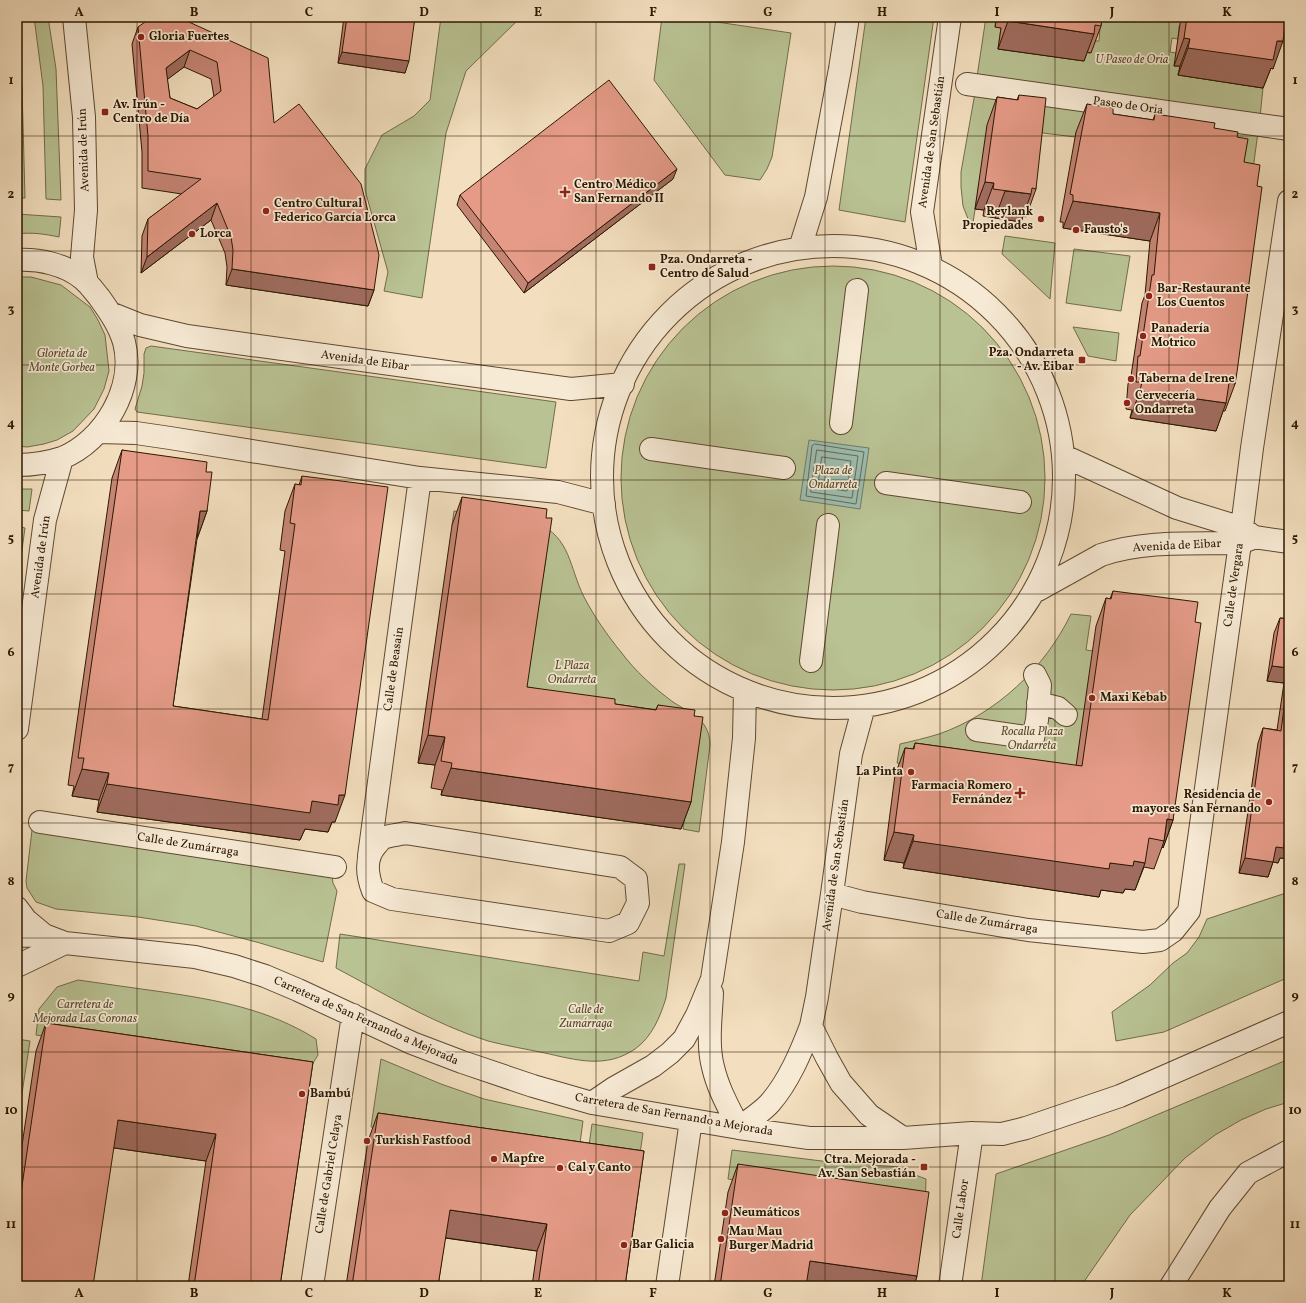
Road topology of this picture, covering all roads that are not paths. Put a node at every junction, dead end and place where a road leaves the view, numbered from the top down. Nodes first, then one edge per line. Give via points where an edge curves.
1 (74, 17) edge
2 (848, 17) edge
3 (950, 17) edge
4 (967, 84) dead end
5 (1289, 129) edge
6 (1289, 201) edge
7 (800, 248) junction
8 (17, 260) edge
9 (931, 266) junction
10 (87, 282) junction
11 (857, 290) dead end
12 (110, 313) junction
13 (622, 384) junction
14 (841, 423) dead end
15 (99, 432) junction
16 (651, 449) dead end
17 (1064, 456) junction
18 (62, 458) junction
19 (17, 465) edge
20 (784, 468) dead end
21 (420, 478) junction
22 (886, 483) dead end
23 (1020, 502) dead end
24 (604, 504) junction
25 (828, 525) dead end
26 (1245, 536) junction
27 (1289, 542) edge
28 (1038, 590) junction
29 (811, 661) dead end
30 (1036, 675) dead end
31 (745, 691) junction
32 (1038, 703) junction
33 (864, 706) junction
34 (1066, 715) dead end
35 (17, 729) edge
36 (977, 730) dead end
37 (40, 822) dead end
38 (370, 854) junction
39 (334, 867) dead end
40 (832, 894) junction
41 (17, 908) edge
42 (44, 935) junction
43 (17, 936) edge
44 (1143, 942) joint
45 (65, 943) junction
46 (17, 966) edge
47 (712, 979) junction
48 (353, 1015) junction
49 (1289, 1022) edge
50 (811, 1026) junction
51 (592, 1103) junction
52 (691, 1120) junction
53 (739, 1128) junction
54 (972, 1133) junction
55 (903, 1138) junction
56 (1289, 1151) edge
57 (312, 1286) edge
58 (667, 1286) edge
59 (950, 1286) edge
60 (1171, 1286) edge

1 - 10 street, Avenida de Irún via 84,117 86,210 82,257
2 - 7 street via 816,197
3 - 9 street, Avenida de San Sebastián via 922,212
4 - 5 street, Paseo de Oria
6 - 26 street, Calle de Vergara via 1252,448
7 - 9 street via 865,245 908,256
7 - 13 street via 733,269 689,292 672,305 653,329
8 - 10 street via 56,265
9 - 17 street via 971,292 999,319 1021,347 1043,382 1054,413
10 - 12 street
11 - 14 street
12 - 13 street, Avenida de Eibar via 140,325 187,336 571,389
12 - 15 street via 120,329 126,364 124,384 117,404
13 - 24 street via 603,442
15 - 18 street via 83,446
15 - 21 street via 136,433
16 - 20 street
17 - 26 street, Avenida de Eibar
17 - 28 street via 1063,508 1053,551
18 - 19 street via 46,463
18 - 35 street, Avenida de Irún via 45,520
21 - 24 street via 558,492
21 - 38 street, Calle de Beasain
22 - 23 street
24 - 31 street via 620,563 635,595 659,629 714,674
25 - 29 street
26 - 27 street, Avenida de Eibar
26 - 28 street, Avenida de Eibar via 1144,545 1110,552
26 - 44 street, Calle de Vergara via 1189,911 1173,931 1160,940
28 - 33 street via 1000,638 946,681 922,692
30 - 32 street via 1040,685
31 - 33 street via 772,700 805,706
31 - 47 street via 744,738 733,842
32 - 34 street via 1058,708
32 - 36 street via 1032,738
33 - 40 street, Avenida de San Sebastián via 851,754
37 - 39 street, Calle de Zumárraga
38 - 38 street, Calle de Beasain via 367,872 373,891 392,899 609,931 628,923 638,903 636,879 620,867 405,833 382,838
40 - 44 street, Calle de Zumárraga via 862,902 1028,930
40 - 50 street, Avenida de San Sebastián
41 - 42 street via 26,920
42 - 43 street
42 - 45 street, Carretera de San Fernando a Mejorada
45 - 46 street
45 - 48 street, Carretera de San Fernando a Mejorada via 195,957 234,966 272,979
47 - 51 street via 684,1039 653,1066
47 - 53 street via 710,1044 713,1066 718,1085
48 - 51 street, Carretera de San Fernando a Mejorada via 412,1043 462,1062
48 - 57 street, Calle de Gabriel Celaya
49 - 54 street, Carretera de San Fernando a Mejorada via 1113,1098 1002,1134
50 - 53 street, Avenida de San Sebastián via 800,1054 770,1103
50 - 55 street via 841,1083 869,1115
51 - 52 street, Carretera de San Fernando a Mejorada
52 - 53 street, Carretera de San Fernando a Mejorada
52 - 58 street
53 - 55 street, Carretera de San Fernando a Mejorada via 809,1138
54 - 55 street, Carretera de San Fernando a Mejorada
54 - 59 street, Calle Labor
56 - 60 street via 1248,1173 1220,1208

